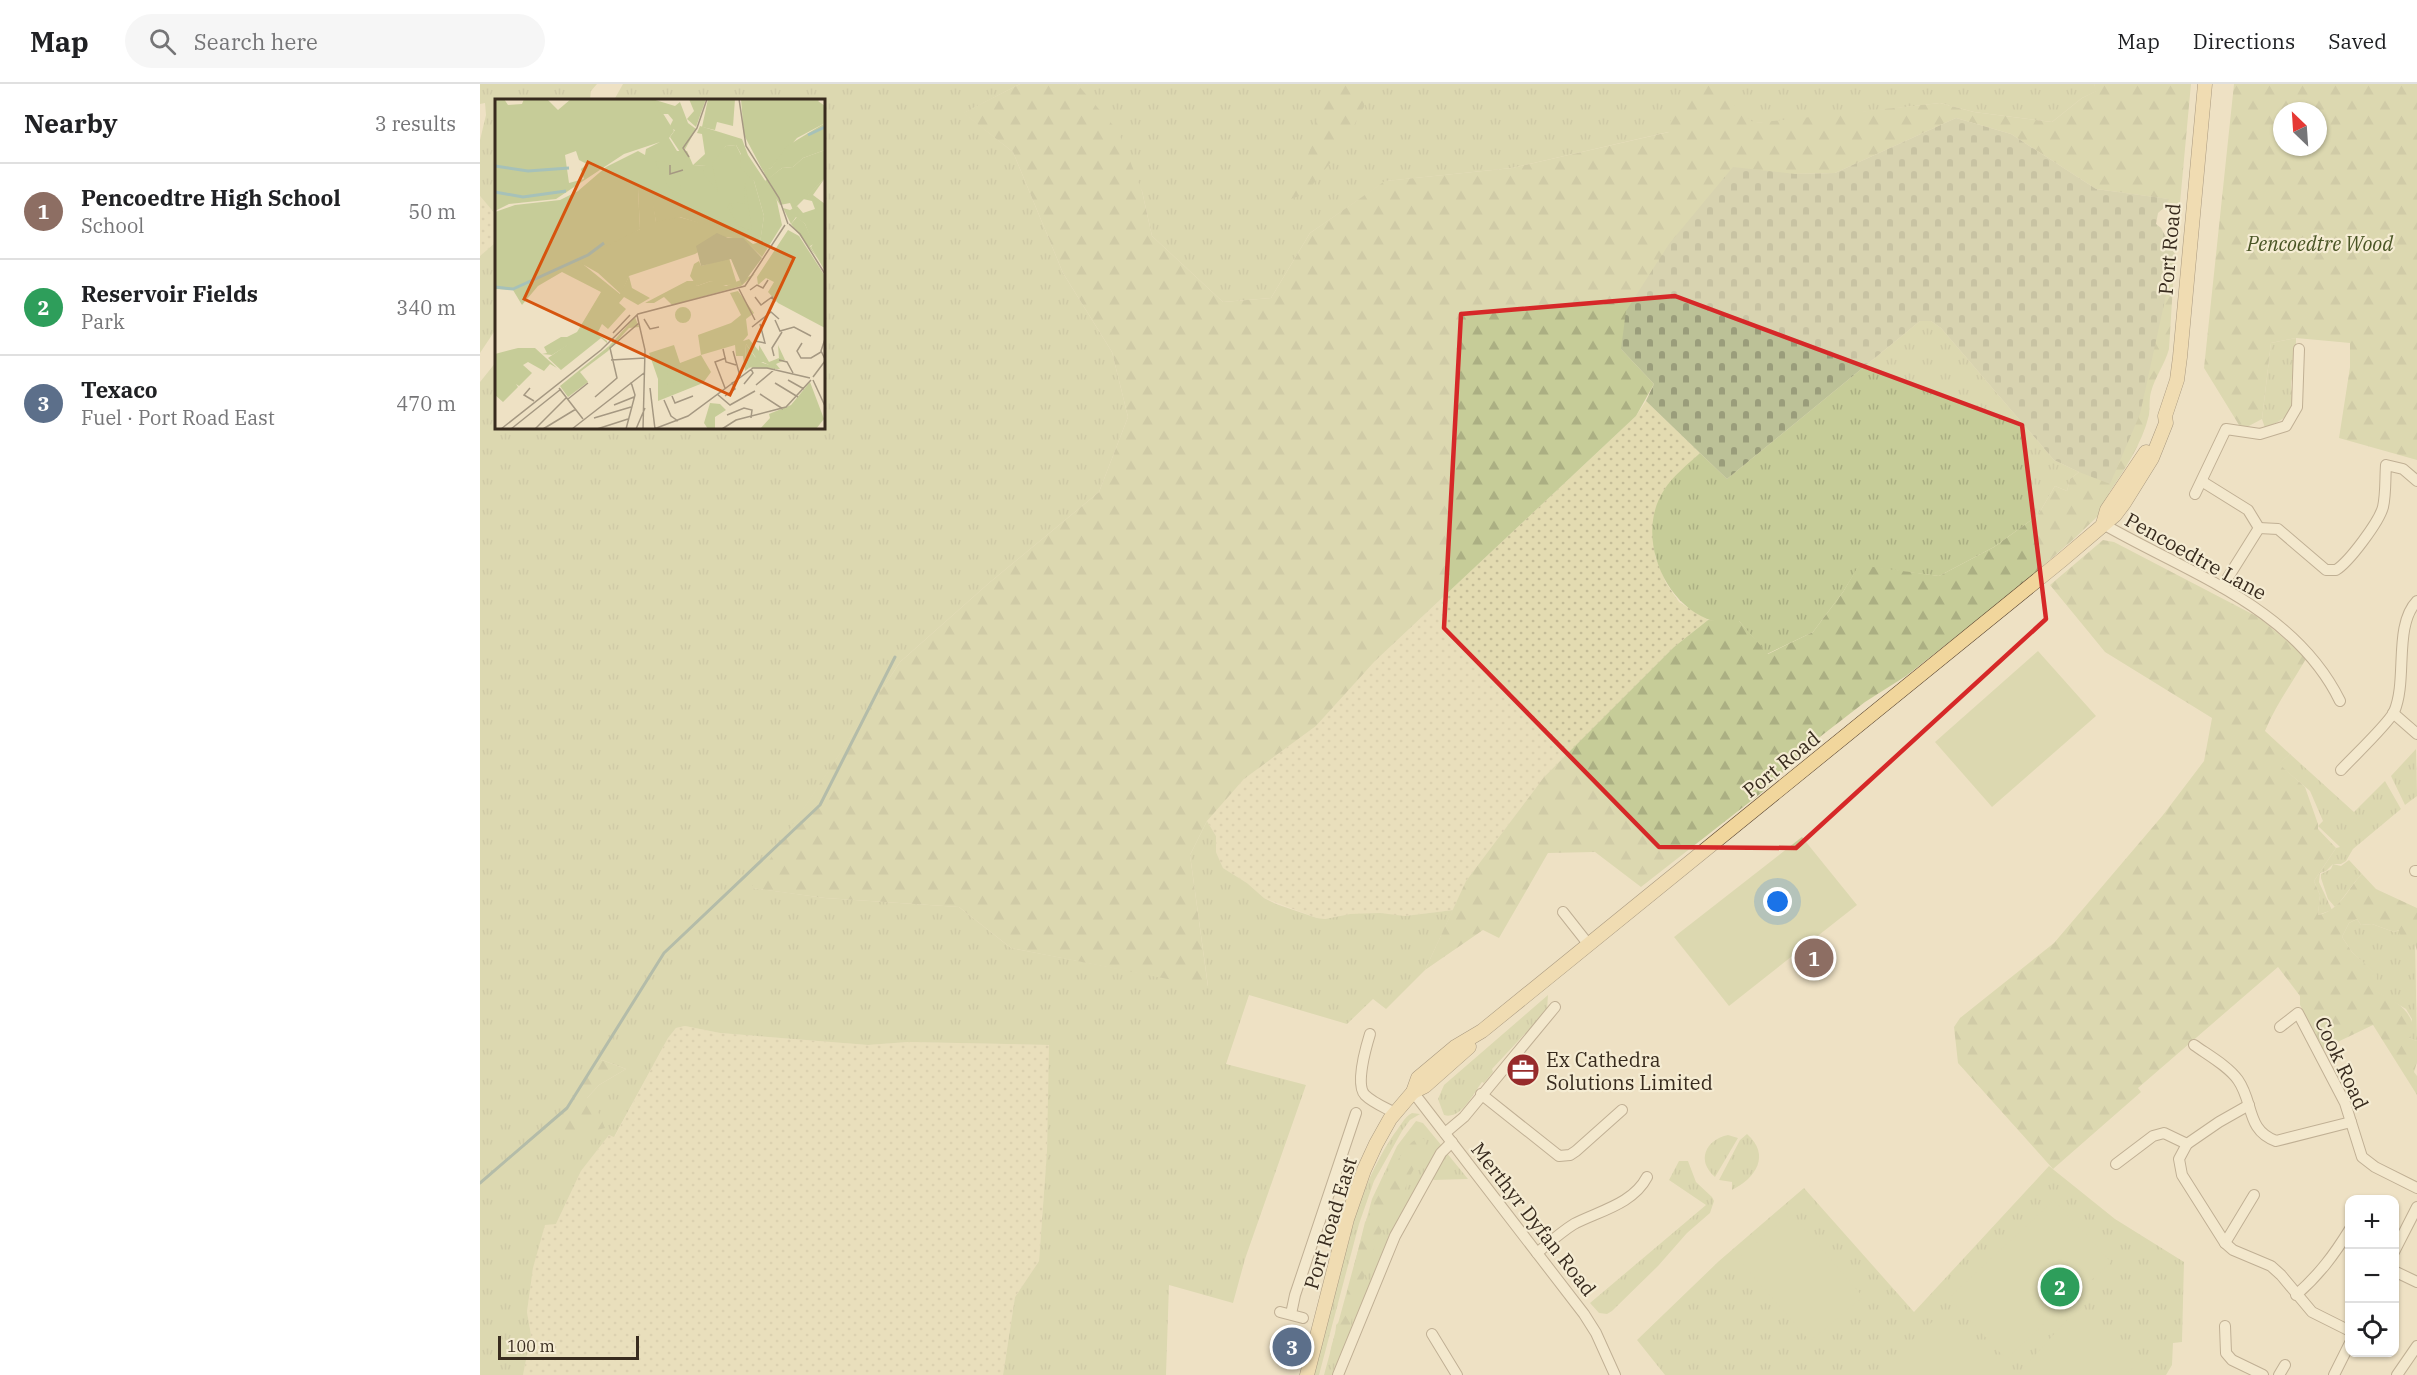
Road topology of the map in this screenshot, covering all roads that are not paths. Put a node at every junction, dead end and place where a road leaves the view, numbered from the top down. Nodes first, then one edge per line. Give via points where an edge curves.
1 (2205, 84) edge
2 (2299, 350) dead end
3 (2417, 481) edge
4 (2202, 482) junction
5 (2195, 494) dead end
6 (2103, 524) junction
7 (2259, 528) junction
8 (2222, 587) junction
9 (2417, 601) edge
10 (2340, 701) dead end
11 (2393, 713) junction
12 (2417, 734) edge
13 (2341, 770) dead end
14 (1563, 912) dead end
15 (1589, 945) junction
16 (1555, 1007) dead end
17 (2280, 1027) dead end
18 (1370, 1034) dead end
19 (2194, 1045) dead end
20 (1413, 1092) junction
21 (1481, 1094) junction
22 (2249, 1105) junction
23 (1622, 1110) dead end
24 (1356, 1113) dead end
25 (1395, 1113) junction
26 (2351, 1122) junction
27 (1444, 1133) junction
28 (1452, 1142) junction
29 (2187, 1144) junction
30 (2116, 1164) dead end
31 (1647, 1177) dead end
32 (2417, 1188) edge
33 (2254, 1195) dead end
34 (2417, 1207) edge
35 (1323, 1213) junction
36 (1347, 1219) junction
37 (2345, 1236) edge
38 (2225, 1243) junction
39 (2396, 1249) edge
40 (1537, 1253) junction
41 (2399, 1273) edge
42 (2417, 1282) edge
43 (2296, 1295) junction
44 (1303, 1318) dead end
45 (2225, 1326) dead end
46 (2345, 1329) edge
47 (1432, 1334) dead end
48 (2417, 1346) edge
49 (2345, 1352) edge
50 (2285, 1365) dead end
51 (1307, 1375) edge
52 (1338, 1375) edge
53 (1457, 1375) edge
54 (1615, 1375) edge
55 (2263, 1375) edge
56 (2279, 1375) edge
57 (2334, 1375) edge
58 (2397, 1375) edge

1 - 6 main road, Port Road via 2176,381 2165,416 2107,510
2 - 4 street via 2297,406 2286,426 2260,434 2226,429
3 - 7 street via 2403,469 2385,465 2384,504 2379,516 2336,570 2326,570 2278,530
4 - 5 street
4 - 7 street via 2248,510
6 - 8 street, Pencoedtre Lane
6 - 15 main road, Port Road
7 - 8 street
8 - 10 street, Pencoedtre Lane via 2291,636 2316,663
9 - 11 street via 2410,608
11 - 12 street
11 - 13 street
14 - 15 street
15 - 20 main road, Port Road via 1482,1031 1473,1044 1425,1086
16 - 21 street
17 - 26 street, Cook Road via 2298,1013
18 - 25 street via 1362,1068 1362,1090 1366,1097
19 - 22 street via 2236,1078
20 - 25 main road, Port Road East
20 - 27 street, Merthyr Dyfan Road
21 - 23 street via 1559,1156 1576,1151
21 - 27 street via 1464,1117
22 - 26 street via 2255,1126 2276,1141
22 - 29 street
24 - 35 street
25 - 36 main road, Port Road East via 1366,1165
26 - 32 street, Cook Road via 2358,1150 2367,1162
27 - 28 street, Merthyr Dyfan Road
28 - 40 street, Merthyr Dyfan Road
28 - 52 street via 1441,1153 1395,1236
29 - 30 street via 2164,1132
29 - 38 street via 2180,1159 2182,1175
31 - 40 street via 1625,1200 1573,1225
33 - 38 street
34 - 39 street
35 - 36 street
35 - 44 street via 1286,1313
36 - 51 main road, Port Road East
37 - 43 street via 2331,1260
38 - 43 street via 2271,1266
40 - 54 street, Merthyr Dyfan Road via 1587,1320
41 - 42 street
43 - 46 street via 2312,1312
45 - 55 street via 2226,1353
47 - 53 street
48 - 58 street
49 - 57 street
50 - 56 street

